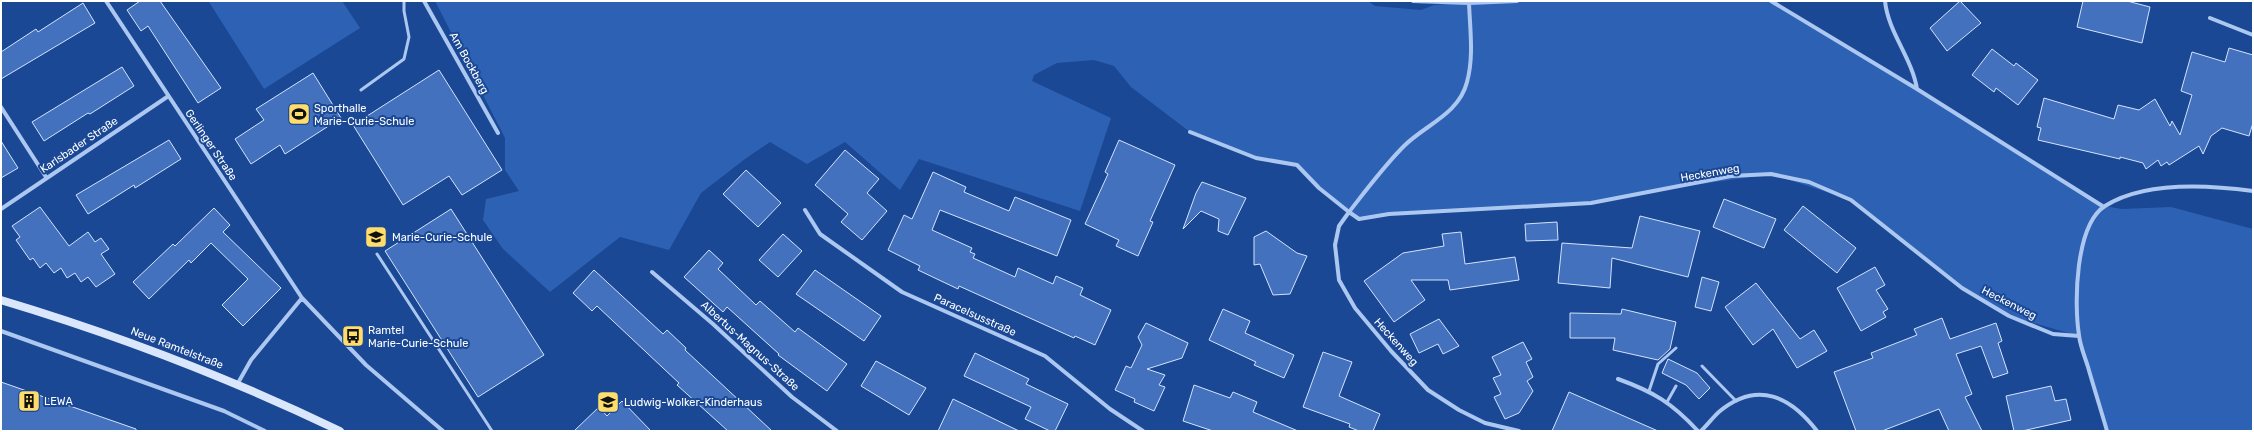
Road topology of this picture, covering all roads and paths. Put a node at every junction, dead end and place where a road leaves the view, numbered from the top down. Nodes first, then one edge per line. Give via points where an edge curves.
1 (106, 1) edge
2 (404, 1) edge
3 (424, 1) edge
4 (1413, 1) edge
5 (1517, 1) edge
6 (1771, 1) edge
7 (1885, 1) edge
8 (1469, 3) junction
9 (2210, 18) dead end
10 (2253, 35) edge
11 (1917, 89) junction
12 (361, 90) dead end
13 (167, 97) junction
14 (1, 107) edge
15 (1190, 132) dead end
16 (498, 133) dead end
17 (46, 177) junction
18 (2253, 191) edge
19 (2104, 206) junction
20 (1, 209) edge
21 (805, 210) dead end
22 (1349, 212) junction
23 (377, 254) dead end
24 (652, 272) dead end
25 (302, 298) junction
26 (1, 300) edge
27 (1, 331) edge
28 (2079, 336) junction
29 (1676, 348) dead end
30 (1702, 366) dead end
31 (1618, 379) dead end
32 (238, 383) junction
33 (1676, 386) dead end
34 (1649, 390) junction
35 (1667, 402) junction
36 (1736, 402) junction
37 (265, 431) edge
38 (340, 431) edge
39 (443, 431) edge
40 (492, 431) edge
41 (837, 431) edge
42 (1143, 431) edge
43 (1518, 431) edge
44 (1698, 431) edge
45 (1701, 431) edge
46 (1817, 431) edge
47 (2107, 431) edge

1 - 13 street, Gerlinger Straße
2 - 12 lane via 408,37 404,60
3 - 16 street, Am Bockberg
4 - 8 street
5 - 8 street
6 - 11 street
7 - 11 street via 1886,15 1914,75
8 - 22 street, Heckenweg via 1471,60 1467,83 1443,117 1404,145
9 - 10 street
11 - 19 street
13 - 17 street, Karlsbader Straße
13 - 25 street, Gerlinger Straße
14 - 17 street
15 - 22 street, Heckenweg via 1256,158 1297,165 1319,188
17 - 20 street, Karlsbader Straße
18 - 19 street via 2187,186 2149,190
19 - 28 street via 2089,224 2078,271 2076,303
21 - 42 street, Paracelsusstraße via 820,234 902,292 1046,356
22 - 28 street, Heckenweg via 1359,219 1390,214 1591,203 1731,176 1771,174 1809,182 1851,200 1962,288 2009,316 2053,334
22 - 43 street, Heckenweg via 1339,226 1335,245 1339,280 1355,308 1428,390 1485,423
23 - 40 lane
24 - 41 street, Albertus-Magnus-Straße via 792,397
25 - 32 street via 251,360
25 - 39 street, Gerlinger Straße via 366,365
26 - 32 main road, Neue Ramtelstraße via 120,338
27 - 37 street via 224,412
28 - 47 street
29 - 34 lane via 1658,364
30 - 36 lane
31 - 34 street
32 - 38 main road, Neue Ramtelstraße
33 - 35 lane
34 - 35 street
35 - 44 street via 1679,410
36 - 45 street via 1721,411
36 - 46 street via 1745,396 1764,394 1782,400 1804,414

